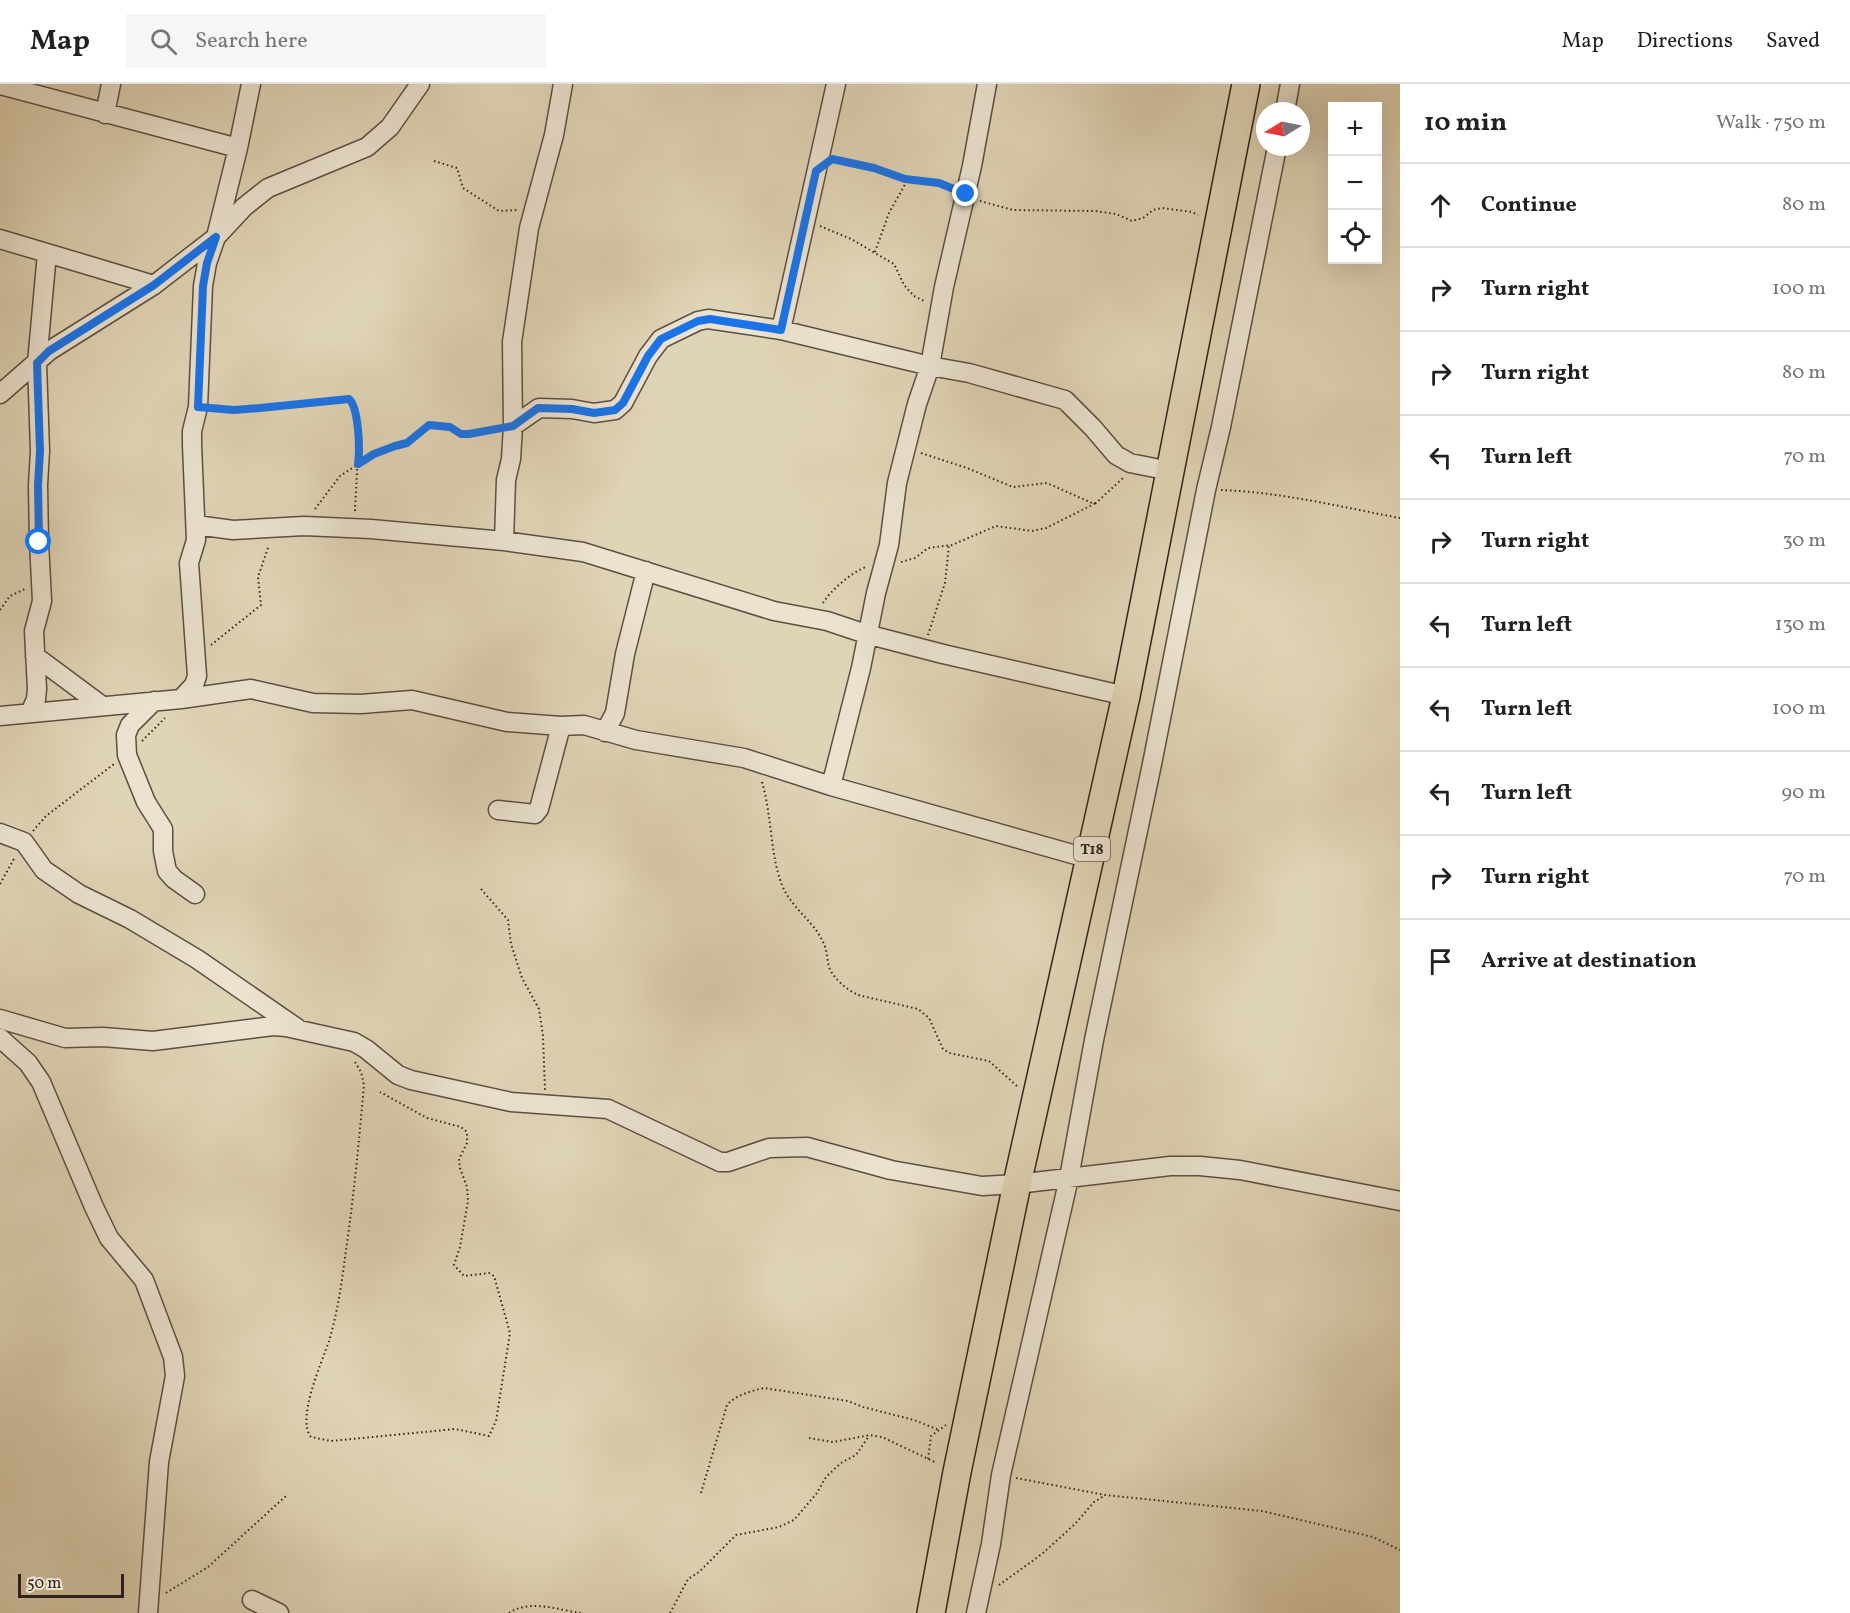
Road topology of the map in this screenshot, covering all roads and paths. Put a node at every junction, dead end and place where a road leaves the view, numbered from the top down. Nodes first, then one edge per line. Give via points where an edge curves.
1 (111, 84) edge
2 (251, 84) edge
3 (420, 84) edge
4 (563, 84) edge
5 (836, 84) edge
6 (987, 84) edge
7 (1246, 84) edge
8 (1290, 84) edge
9 (0, 85) edge
10 (1287, 102) edge
11 (105, 114) junction
12 (238, 148) junction
13 (1275, 156) edge
14 (434, 162) dead end
15 (816, 171) junction
16 (908, 179) junction
17 (966, 194) junction
18 (536, 208) junction
19 (806, 220) junction
20 (1217, 223) junction
21 (216, 237) junction
22 (0, 240) edge
23 (875, 252) junction
24 (47, 253) junction
25 (154, 285) junction
26 (939, 315) junction
27 (781, 330) junction
28 (37, 363) junction
29 (930, 366) junction
30 (0, 394) edge
31 (198, 407) junction
32 (513, 426) junction
33 (906, 448) junction
34 (358, 464) junction
35 (1135, 465) junction
36 (1170, 471) junction
37 (1206, 490) junction
38 (1096, 503) junction
39 (1400, 518) edge
40 (196, 525) junction
41 (304, 526) junction
42 (272, 528) junction
43 (356, 528) junction
44 (504, 541) junction
45 (949, 545) junction
46 (40, 563) junction
47 (883, 565) junction
48 (646, 571) junction
49 (0, 610) edge
50 (818, 619) junction
51 (866, 634) junction
52 (922, 648) junction
53 (208, 649) dead end
54 (35, 656) junction
55 (1126, 696) junction
56 (181, 699) junction
57 (154, 701) junction
58 (101, 705) junction
59 (30, 713) junction
60 (0, 716) edge
61 (561, 726) junction
62 (605, 732) junction
63 (127, 755) junction
64 (762, 782) dead end
65 (831, 786) junction
66 (498, 810) dead end
67 (0, 833) edge
68 (24, 842) junction
69 (1090, 859) junction
70 (0, 884) edge
71 (481, 889) dead end
72 (195, 894) dead end
73 (0, 1019) edge
74 (303, 1032) junction
75 (0, 1038) edge
76 (342, 1038) junction
77 (380, 1092) dead end
78 (545, 1104) junction
79 (1034, 1108) junction
80 (1069, 1179) junction
81 (1017, 1184) junction
82 (1400, 1201) edge
83 (939, 1430) dead end
84 (870, 1436) junction
85 (809, 1438) dead end
86 (957, 1472) junction
87 (1001, 1475) junction
88 (701, 1493) dead end
89 (287, 1495) dead end
90 (1105, 1495) junction
91 (1400, 1550) edge
92 (165, 1593) dead end
93 (252, 1600) dead end
94 (978, 1607) edge
95 (148, 1613) edge
96 (279, 1613) edge
97 (509, 1613) edge
98 (581, 1613) edge
99 (670, 1613) edge
100 (931, 1613) edge

1 - 11 street
2 - 12 street
3 - 21 street via 390,127 367,147 267,188
4 - 18 street
5 - 15 street
6 - 17 street
7 - 20 highway, T18
8 - 10 street
9 - 11 street
11 - 12 street
12 - 21 street
13 - 37 street
14 - 18 path via 457,168 466,190 499,211
15 - 16 path via 835,158
15 - 19 street
16 - 17 path via 939,183
16 - 23 path via 889,213
17 - 20 path via 1013,210 1095,210 1131,220 1162,208 1192,212
17 - 26 street
18 - 32 street via 512,342
19 - 23 path
19 - 27 street
20 - 36 highway, T18
21 - 25 street
21 - 31 street via 203,286
22 - 24 street
23 - 26 path via 894,264 904,285
24 - 25 street
24 - 28 street
25 - 28 street via 49,351
26 - 29 street
27 - 29 street
27 - 32 street via 710,319 698,321 661,339 615,410 594,413 538,408
28 - 30 street
28 - 46 street
29 - 33 street
29 - 35 street via 1065,400 1116,455
31 - 34 path via 234,410 349,399 355,410
31 - 40 street via 192,431
32 - 34 path via 461,434 450,427 429,425 407,443
32 - 44 street
33 - 38 path via 1013,487 1047,483
33 - 47 street
34 - 41 path via 340,476
34 - 43 path
35 - 36 street
35 - 38 path
36 - 55 highway, T18
37 - 39 path via 1274,495
37 - 80 street
38 - 45 path via 1046,528 1032,531 996,526
40 - 42 street via 233,530
40 - 56 street via 189,563 197,676
41 - 42 street
41 - 43 street
42 - 53 path via 259,572 261,605
43 - 44 street
44 - 48 street via 583,552
45 - 47 path via 928,548 915,558
45 - 52 path via 945,583
46 - 49 path via 29,585 10,596
46 - 54 street via 42,601 34,631
47 - 50 path via 861,568 836,588 822,603
47 - 51 street
48 - 50 street via 774,610
48 - 62 street via 615,714
50 - 51 street
51 - 52 street
51 - 65 street
52 - 55 street
54 - 58 street
54 - 59 street via 37,689
55 - 69 highway, T18
56 - 57 street
56 - 61 street via 251,689 314,703 412,700 507,722
56 - 63 path
57 - 58 street
57 - 63 street via 130,725
58 - 59 street
59 - 60 street
61 - 62 street via 584,725
61 - 66 street via 536,814
62 - 65 street via 744,758
63 - 68 path via 46,816
63 - 72 street via 146,802 163,829 167,871
64 - 79 path via 781,883 794,908 810,921 825,946 833,974 858,995 923,1011 942,1049 994,1064 1016,1083
65 - 69 street
67 - 68 street
68 - 70 path
68 - 74 street via 44,870 79,894 197,959
69 - 79 highway, T18
71 - 78 path via 508,920 522,978 539,1009
73 - 74 street via 57,1037 74,1038 159,1041 273,1026
74 - 76 street
75 - 95 street via 28,1063 41,1082 110,1238 144,1280 173,1357 175,1376 159,1462
76 - 77 path via 361,1072 364,1086 356,1179 339,1303 313,1386 307,1430 311,1437 331,1441 454,1429 489,1436 496,1421 510,1333 494,1276 464,1276 454,1265 468,1201 459,1159 467,1143 467,1132 426,1118
76 - 78 street via 366,1049 398,1075 411,1080 511,1102
78 - 81 street via 613,1111 720,1162 769,1148 807,1147 891,1170 970,1185
79 - 81 highway, T18
80 - 81 street
80 - 82 street via 1170,1166 1200,1167 1240,1170
80 - 87 street
81 - 86 highway, T18
83 - 88 path via 848,1401 764,1388 755,1390 727,1405
84 - 85 path via 833,1442
84 - 86 path via 882,1437
84 - 99 path via 856,1455 826,1477 794,1520 779,1527 736,1535 688,1579
86 - 100 highway, T18
87 - 90 path
87 - 94 street
89 - 92 path via 208,1566
90 - 91 path via 1262,1511 1373,1536
90 - 94 path
93 - 96 street
97 - 98 path via 527,1606

